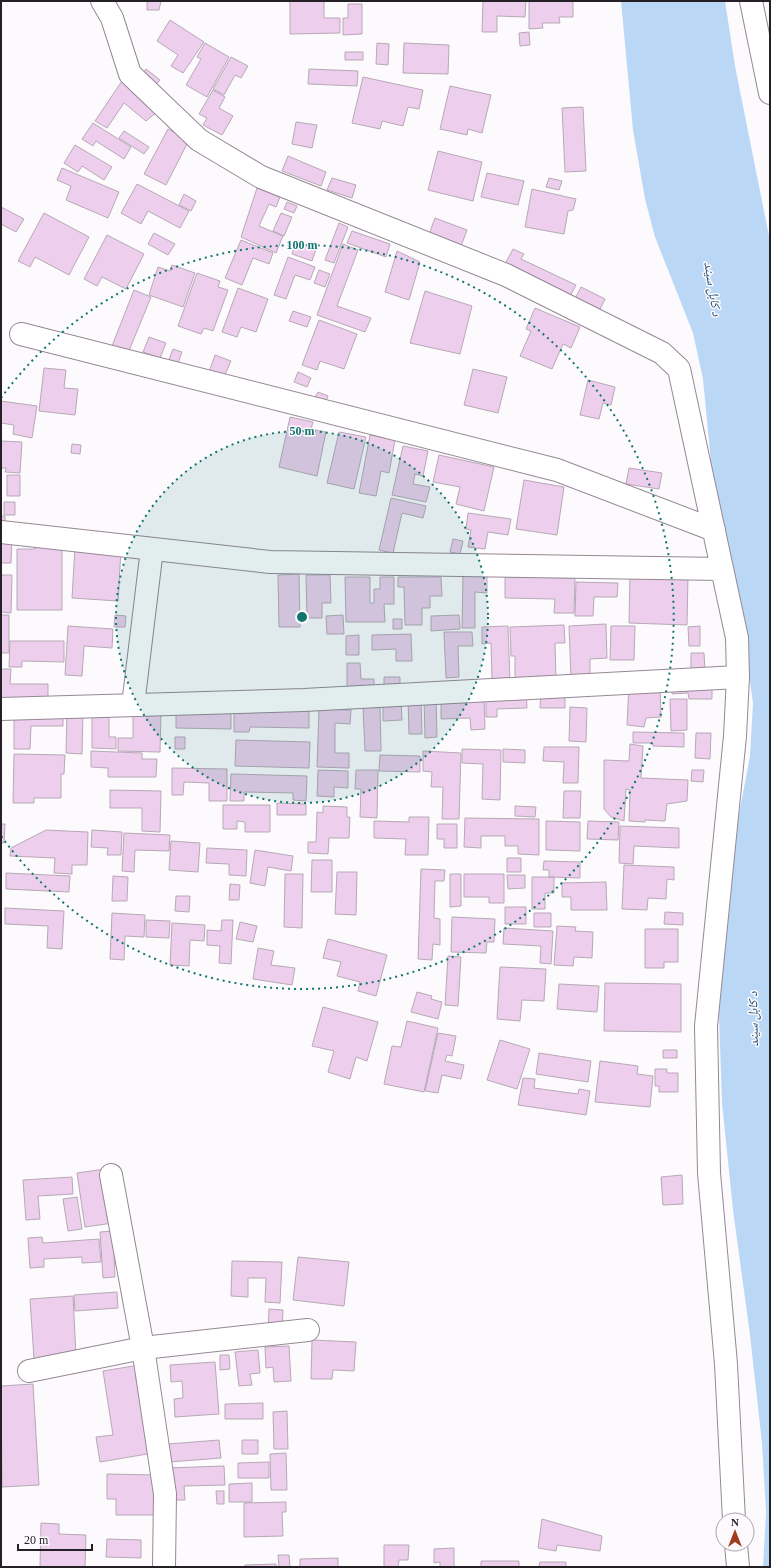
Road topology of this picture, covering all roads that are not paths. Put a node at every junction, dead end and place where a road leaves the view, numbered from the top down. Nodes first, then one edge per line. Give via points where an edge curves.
1 (102, 1) edge
2 (751, 1) edge
3 (770, 93) edge
4 (20, 334) dead end
5 (714, 530) junction
6 (1, 532) edge
7 (152, 549) junction
8 (722, 569) junction
9 (738, 677) junction
10 (133, 705) junction
11 (1, 709) edge
12 (111, 1175) dead end
13 (308, 1330) dead end
14 (143, 1348) junction
15 (29, 1371) dead end
16 (734, 1512) edge
17 (737, 1552) edge
18 (164, 1567) edge
19 (738, 1567) edge

1 - 5 street via 112,18 130,74 199,140 261,177 506,275 662,353 679,369
2 - 3 street
4 - 5 street via 557,470
5 - 8 street
6 - 7 street
7 - 8 street via 270,562
7 - 10 street
8 - 9 street via 737,638
9 - 10 street via 304,700
9 - 16 street via 735,736 706,1026 709,1173 726,1364
10 - 11 street
12 - 14 street
13 - 14 street
14 - 15 street
14 - 18 street via 165,1494
17 - 19 street

